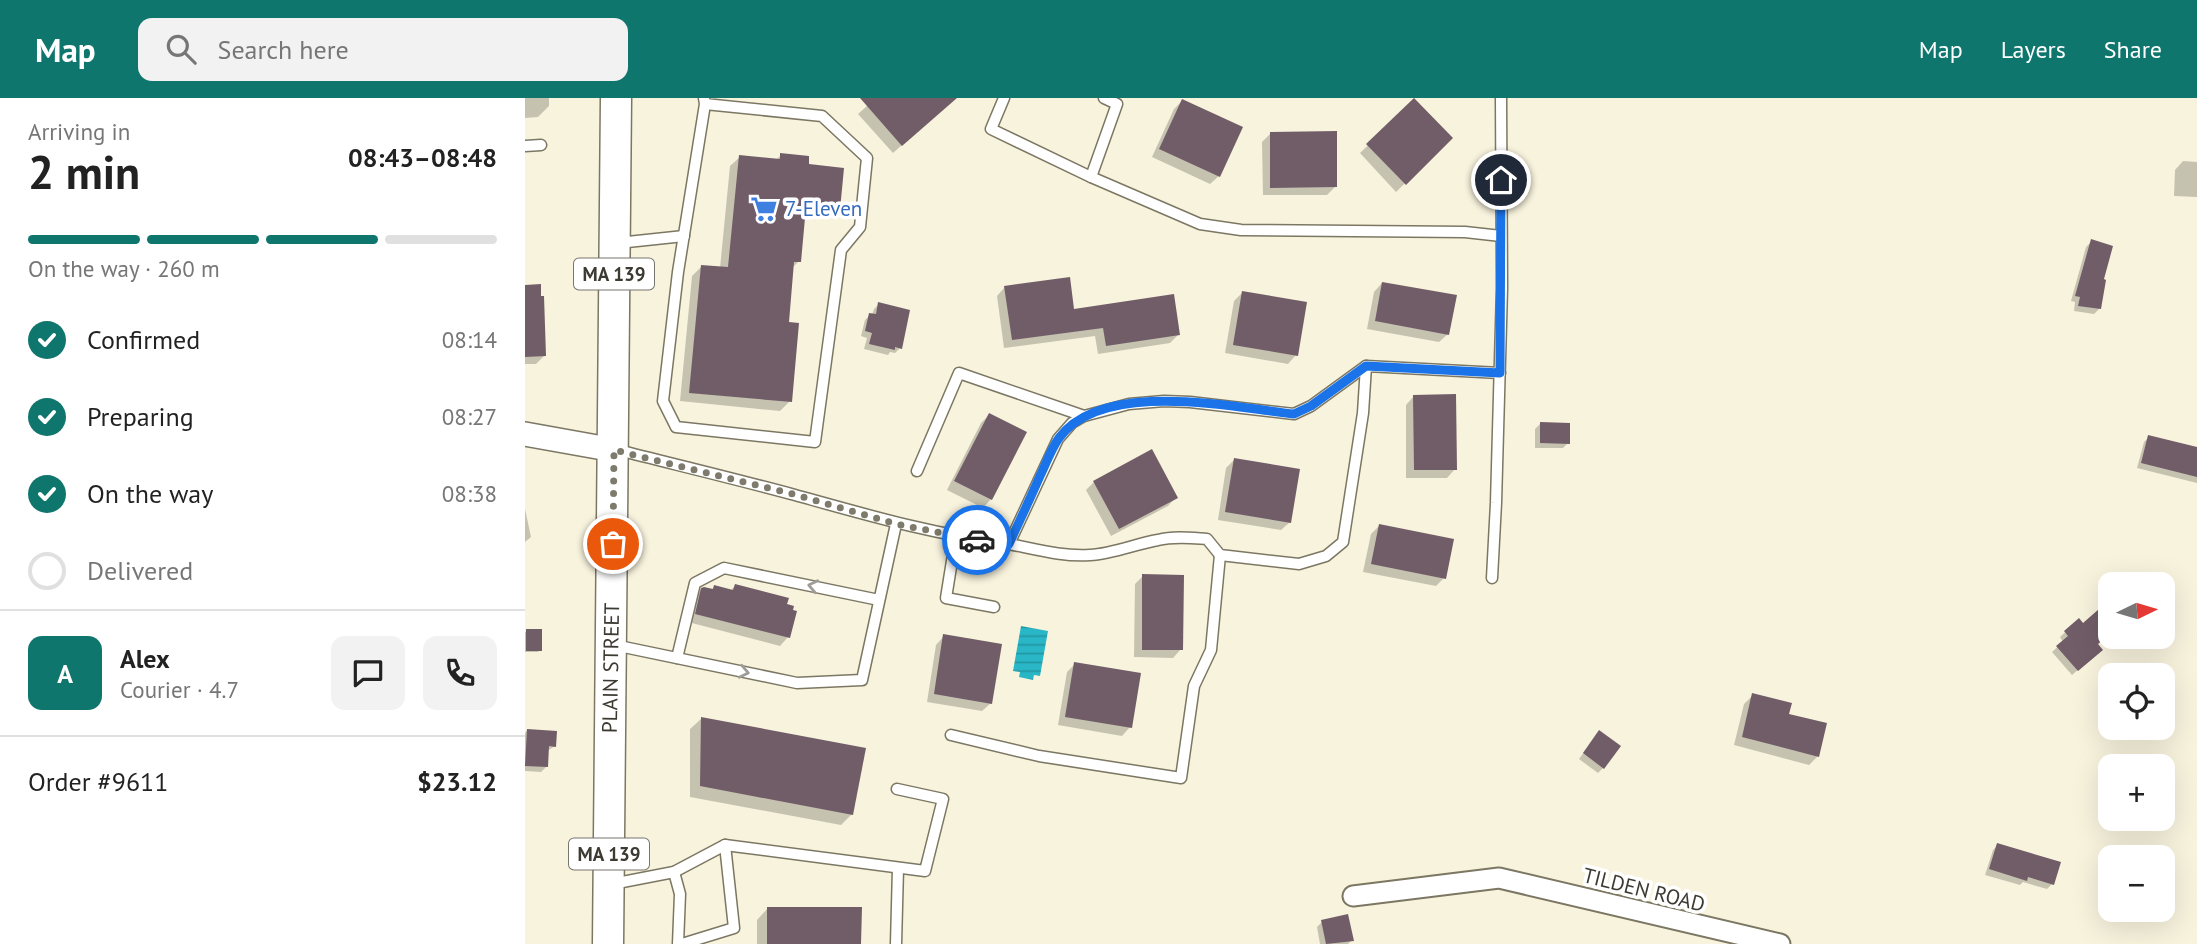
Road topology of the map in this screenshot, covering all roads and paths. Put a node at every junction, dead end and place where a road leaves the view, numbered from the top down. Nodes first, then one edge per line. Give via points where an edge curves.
1 (616, 98) edge
2 (1004, 98) edge
3 (1104, 98) edge
4 (1501, 98) edge
5 (704, 101) edge
6 (541, 145) dead end
7 (525, 146) edge
8 (1091, 177) junction
9 (684, 236) junction
10 (1501, 236) junction
11 (614, 243) junction
12 (1366, 366) junction
13 (1500, 373) junction
14 (1084, 416) junction
15 (525, 433) edge
16 (614, 450) junction
17 (917, 471) dead end
18 (896, 524) junction
19 (956, 537) junction
20 (1009, 544) junction
21 (1220, 555) junction
22 (1492, 578) dead end
23 (880, 600) junction
24 (994, 607) dead end
25 (611, 644) junction
26 (677, 658) junction
27 (951, 735) dead end
28 (897, 789) dead end
29 (725, 845) junction
30 (898, 868) junction
31 (674, 872) junction
32 (608, 885) junction
33 (1353, 896) dead end
34 (608, 944) edge
35 (680, 944) edge
36 (896, 944) edge
37 (1780, 944) edge

1 - 11 main road, PLAIN STREET / MA 139
2 - 8 lane via 991,129
3 - 8 lane via 1117,104
4 - 10 lane
5 - 9 lane
5 - 9 lane via 822,116 867,159 860,227 841,250 815,442 676,426 663,401
6 - 7 lane
8 - 10 lane via 1200,225
9 - 11 lane
10 - 13 lane
11 - 16 main road, PLAIN STREET / MA 139
12 - 13 lane
12 - 14 lane via 1294,414 1164,401 1129,404
12 - 21 lane via 1343,542 1326,556 1299,564
13 - 22 lane
14 - 17 lane via 959,373
14 - 20 lane via 1058,439
15 - 16 street
16 - 18 lane
16 - 25 main road, PLAIN STREET / MA 139
18 - 19 lane
18 - 23 lane
19 - 20 lane
19 - 24 lane via 946,598
20 - 21 lane via 1088,556 1186,537 1207,539
21 - 27 lane via 1211,650 1194,686 1181,778 1039,756
23 -> 26 lane via 724,568 695,583
26 -> 23 lane via 797,683 863,680
25 - 26 lane
25 - 32 main road, PLAIN STREET / MA 139
28 - 30 lane via 943,799 925,871
29 - 30 lane
29 - 31 lane
29 - 35 lane via 734,928
30 - 36 lane
31 - 32 lane
31 - 35 lane via 681,894
32 - 34 main road, PLAIN STREET / MA 139
33 - 37 street, TILDEN ROAD via 1499,878

